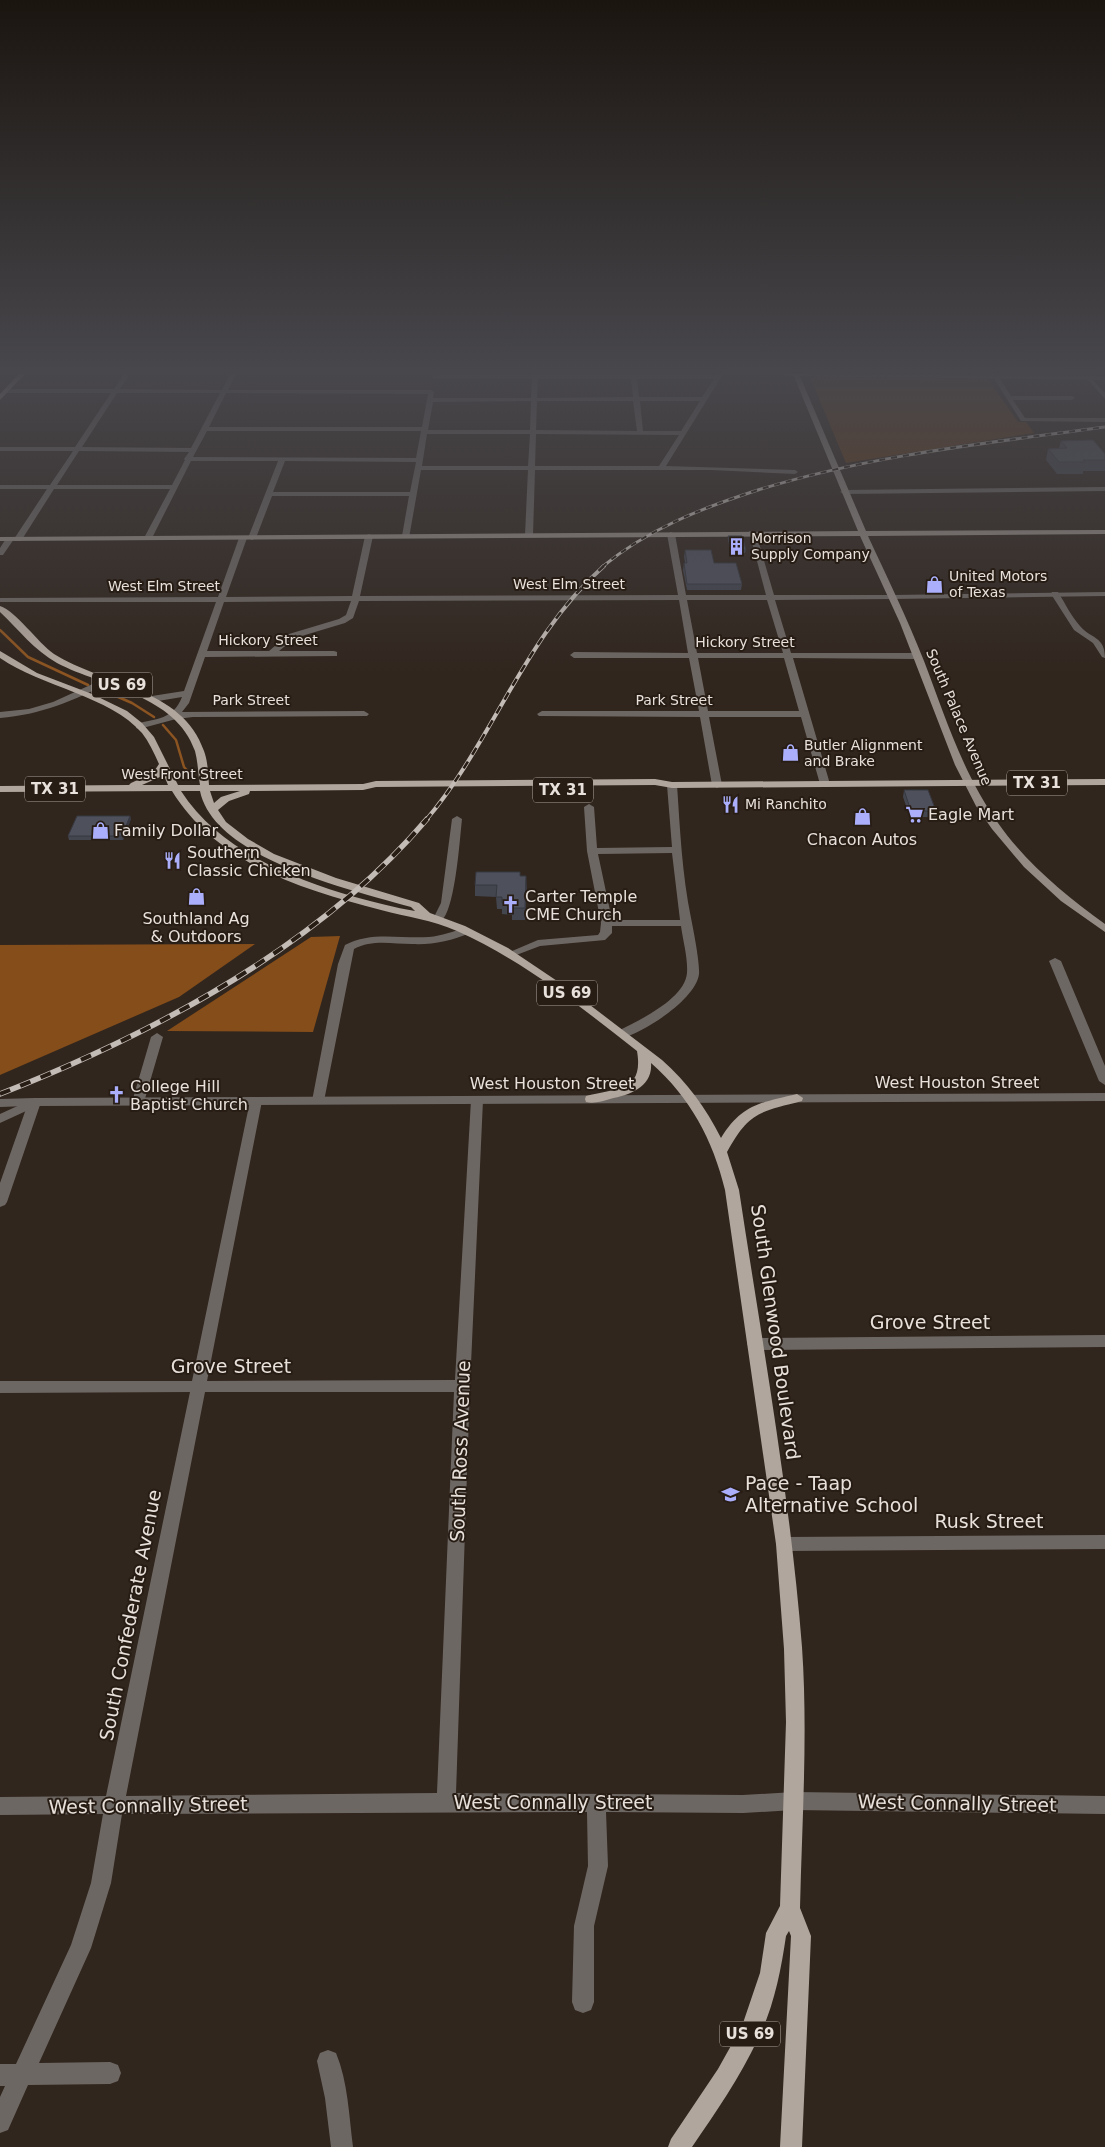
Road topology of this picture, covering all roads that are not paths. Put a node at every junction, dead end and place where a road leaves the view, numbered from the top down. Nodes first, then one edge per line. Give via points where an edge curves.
1 (61, 474) edge
2 (180, 474) edge
3 (277, 474) edge
4 (417, 474) edge
5 (531, 474) edge
6 (837, 474) edge
7 (0, 487) edge
8 (53, 487) junction
9 (174, 487) junction
10 (1105, 490) edge
11 (844, 492) junction
12 (269, 494) junction
13 (414, 494) junction
14 (1105, 532) edge
15 (752, 533) junction
16 (863, 533) junction
17 (672, 534) junction
18 (529, 535) junction
19 (369, 536) junction
20 (406, 536) junction
21 (148, 538) junction
22 (248, 538) junction
23 (0, 539) edge
24 (14, 539) junction
25 (0, 553) edge
26 (1055, 594) junction
27 (1105, 594) edge
28 (769, 596) junction
29 (682, 597) junction
30 (892, 597) junction
31 (356, 598) junction
32 (221, 599) junction
33 (0, 600) edge
34 (34, 600) junction
35 (2, 610) edge
36 (202, 654) junction
37 (271, 654) junction
38 (334, 654) dead end
39 (1, 655) edge
40 (574, 655) dead end
41 (692, 655) junction
42 (787, 655) junction
43 (1105, 655) edge
44 (917, 656) junction
45 (108, 680) junction
46 (187, 693) junction
47 (81, 694) junction
48 (152, 699) junction
49 (703, 713) junction
50 (364, 714) dead end
51 (542, 714) dead end
52 (806, 714) junction
53 (0, 715) edge
54 (175, 716) junction
55 (140, 726) junction
56 (164, 764) junction
57 (1105, 782) edge
58 (969, 783) junction
59 (825, 784) junction
60 (672, 785) junction
61 (717, 785) junction
62 (124, 788) junction
63 (175, 788) junction
64 (205, 788) junction
65 (260, 788) junction
66 (0, 789) edge
67 (589, 807) dead end
68 (212, 810) junction
69 (457, 819) dead end
70 (677, 850) junction
71 (592, 851) junction
72 (425, 914) junction
73 (439, 919) junction
74 (607, 923) junction
75 (688, 923) junction
76 (1105, 929) edge
77 (466, 931) junction
78 (511, 954) junction
79 (1055, 961) dead end
80 (622, 1034) junction
81 (157, 1036) dead end
82 (644, 1051) junction
83 (1105, 1080) edge
84 (797, 1098) junction
85 (1105, 1098) edge
86 (591, 1099) junction
87 (691, 1099) junction
88 (477, 1100) junction
89 (256, 1101) junction
90 (318, 1101) junction
91 (35, 1102) junction
92 (138, 1102) junction
93 (0, 1103) edge
94 (0, 1119) edge
95 (721, 1151) junction
96 (0, 1202) edge
97 (1105, 1341) edge
98 (755, 1344) junction
99 (198, 1386) junction
100 (462, 1386) junction
101 (0, 1387) edge
102 (1105, 1542) edge
103 (784, 1544) junction
104 (794, 1801) junction
105 (446, 1802) junction
106 (596, 1802) junction
107 (1105, 1804) edge
108 (0, 1806) edge
109 (114, 1806) junction
110 (790, 1908) junction
111 (583, 2002) dead end
112 (328, 2061) dead end
113 (110, 2072) dead end
114 (0, 2075) edge
115 (23, 2075) junction
116 (0, 2122) edge
117 (342, 2147) edge
118 (679, 2147) edge
119 (791, 2147) edge

1 - 8 street
2 - 9 street
3 - 12 street
4 - 13 street
5 - 18 street
6 - 11 main road, South Palace Avenue
7 - 8 street
8 - 9 street
8 - 24 street
9 - 21 street
10 - 11 street
11 - 16 main road, South Palace Avenue
12 - 13 street
12 - 22 street
13 - 20 street
14 - 16 main road
15 - 16 main road
15 - 17 main road
15 - 28 street
16 - 30 main road, South Palace Avenue
17 - 18 main road
17 - 29 street
18 - 20 main road
19 - 20 main road
19 - 22 main road
19 - 31 street
21 - 22 main road
21 - 24 main road
22 - 32 street
23 - 24 main road
24 - 25 street
26 - 27 street, West Elm Street
26 - 30 street, West Elm Street
26 - 43 street via 1078,628 1096,641
28 - 29 street, West Elm Street
28 - 30 street, West Elm Street
28 - 42 street
29 - 31 street, West Elm Street
29 - 41 street
30 - 44 main road, South Palace Avenue
31 - 32 street, West Elm Street
31 - 37 street via 347,619 292,636
32 - 34 street, West Elm Street
32 - 36 street
33 - 34 street, West Elm Street
34 - 35 street, West Elm Street via 15,603
35 - 45 main road, South Glenwood Boulevard / US 69 via 31,642 48,654
36 - 37 street, Hickory Street
36 - 46 street
37 - 38 street, Hickory Street
39 - 47 main road, South Glenwood Boulevard / US 69 via 30,673
40 - 41 street, Hickory Street
41 - 42 street, Hickory Street
41 - 49 street
42 - 44 street, Hickory Street
42 - 52 street
44 - 58 main road, South Palace Avenue
45 - 47 street
45 - 48 main road, South Glenwood Boulevard / US 69
46 - 48 street
46 - 54 street
47 - 53 street via 43,709
47 - 55 main road, South Glenwood Boulevard / US 69 via 115,709
48 - 54 main road, South Glenwood Boulevard / US 69
49 - 51 street, Park Street
49 - 52 street, Park Street
49 - 61 street
50 - 54 street, Park Street
52 - 59 street
54 - 55 street, Park Street
54 - 64 main road, South Glenwood Boulevard / US 69 via 189,730 197,746 203,764
55 - 56 main road, South Glenwood Boulevard / US 69
56 - 62 main road via 153,777
56 - 63 main road, South Glenwood Boulevard / US 69
57 - 58 main road, West Front Street / TX 31
58 - 59 main road, West Front Street / TX 31
58 - 76 main road, South Palace Avenue via 996,826 1023,859 1059,894
59 - 61 main road, West Front Street / TX 31
60 - 61 main road, West Front Street / TX 31
60 - 65 main road, West Front Street / TX 31 via 658,790 386,792 363,787
60 - 70 street
62 - 63 main road, West Front Street / TX 31
62 - 66 main road, West Front Street / TX 31
63 - 64 main road, West Front Street / TX 31
63 - 72 main road, South Glenwood Boulevard / US 69 via 191,812 210,831 268,868 404,913
64 - 65 main road, West Front Street / TX 31
64 - 68 main road, South Glenwood Boulevard / US 69
65 - 68 main road via 225,799
67 - 71 street
68 - 72 main road, South Glenwood Boulevard / US 69 via 240,837 276,858 329,879 415,905
69 - 73 street via 446,903
70 - 71 street
70 - 75 street
71 - 74 street
72 - 73 main road, South Glenwood Boulevard / US 69
73 - 77 main road, South Glenwood Boulevard / US 69
74 - 75 street
74 - 78 street via 606,933 601,938 541,942
75 - 80 street via 694,970 687,987 665,1010
77 - 78 main road, South Glenwood Boulevard / US 69
77 - 90 street via 428,941 366,941 354,944 348,952
78 - 80 main road, South Glenwood Boulevard / US 69
79 - 83 street
80 - 82 main road, South Glenwood Boulevard / US 69
81 - 92 street
82 - 86 main road via 645,1070 636,1085 623,1092
82 - 87 main road, South Glenwood Boulevard / US 69 via 674,1078
84 - 85 street, West Houston Street
84 - 87 street, West Houston Street
84 - 95 main road via 764,1106 742,1117
86 - 87 street, West Houston Street
86 - 88 street, West Houston Street
87 - 95 main road, South Glenwood Boulevard / US 69
88 - 90 street, West Houston Street
88 - 100 street, South Ross Avenue
89 - 90 street, West Houston Street
89 - 92 street, West Houston Street
89 - 99 street, South Confederate Avenue
91 - 92 street, West Houston Street
91 - 93 street, West Houston Street
91 - 94 street
91 - 96 street
95 - 98 main road, South Glenwood Boulevard / US 69 via 732,1190
97 - 98 street, Grove Street
98 - 103 main road, South Glenwood Boulevard / US 69
99 - 100 street, Grove Street
99 - 101 street, Grove Street
99 - 109 street, South Confederate Avenue
100 - 105 street, South Ross Avenue
102 - 103 street, Rusk Street
103 - 104 main road, South Glenwood Boulevard / US 69 via 793,1658
104 - 106 street, West Connally Street via 743,1804
104 - 107 street, West Connally Street
104 - 110 main road, South Glenwood Boulevard / US 69
105 - 106 street, West Connally Street
105 - 109 street, West Connally Street
106 - 111 street via 598,1866 584,1926
108 - 109 street, West Connally Street
109 - 115 street, South Confederate Avenue via 101,1883 81,1948
110 - 118 main road, South Glenwood Boulevard / US 69 via 776,1933 766,1989 751,2031 726,2077
110 - 119 main road, South Glenwood Boulevard / US 69 via 801,1936
112 - 117 street
113 - 115 street
114 - 115 street
115 - 116 street, South Confederate Avenue

